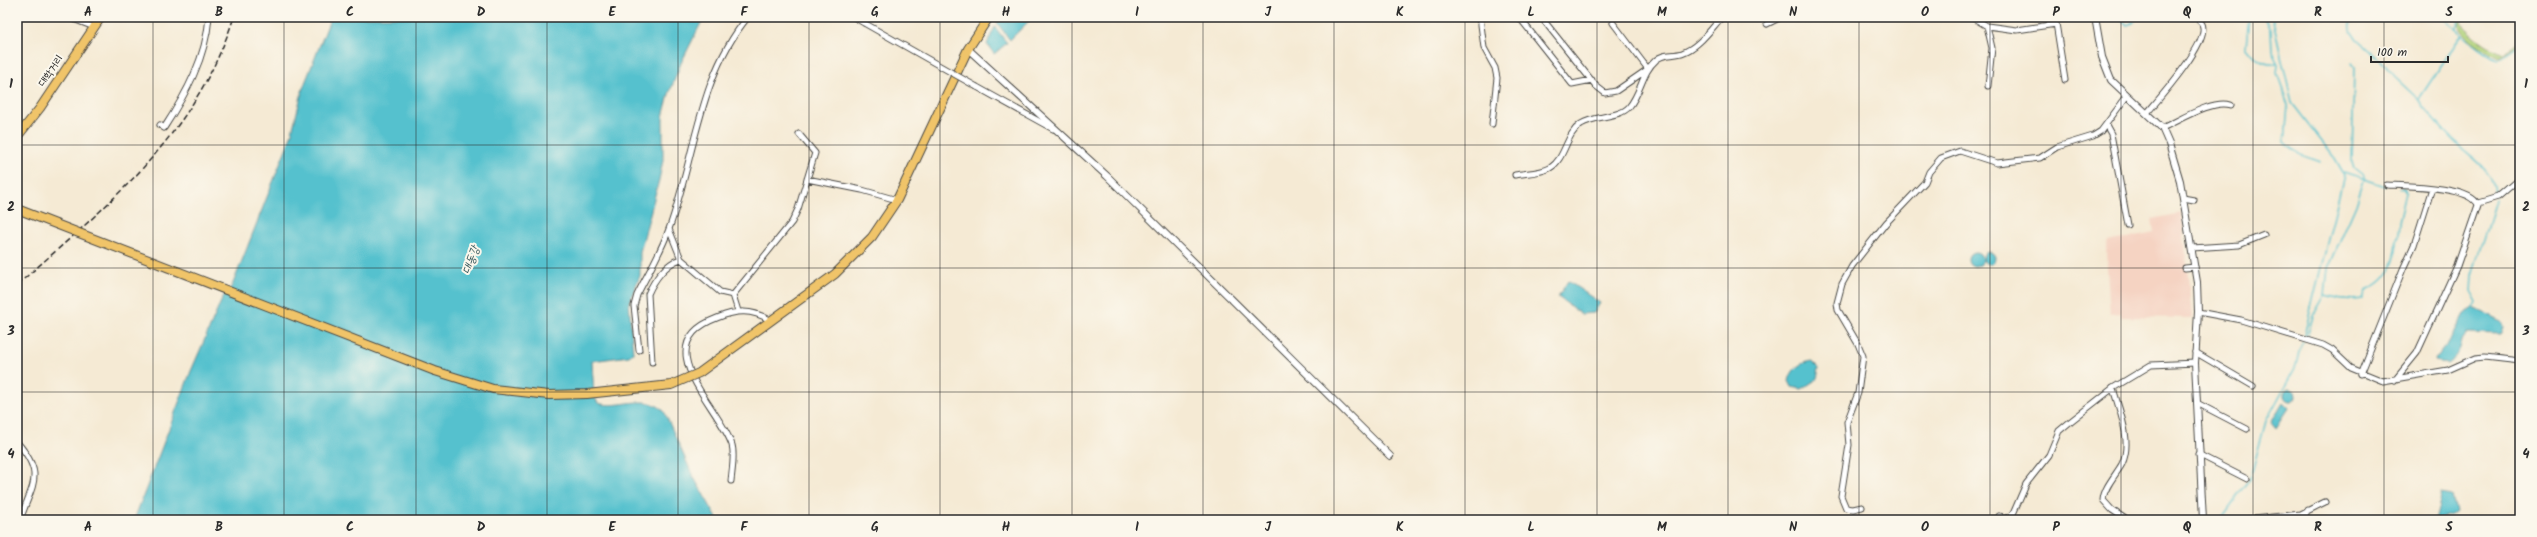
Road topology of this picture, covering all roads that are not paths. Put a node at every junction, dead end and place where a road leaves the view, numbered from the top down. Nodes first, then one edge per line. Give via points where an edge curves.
1 (68, 17) edge
2 (101, 17) edge
3 (209, 17) edge
4 (748, 17) edge
5 (854, 17) edge
6 (989, 17) edge
7 (1480, 17) edge
8 (1519, 17) edge
9 (1541, 17) edge
10 (1722, 17) edge
11 (1781, 17) edge
12 (1972, 17) edge
13 (2055, 17) edge
14 (2095, 17) edge
15 (2196, 17) edge
16 (2203, 17) edge
17 (1613, 23) dead end
18 (1767, 24) dead end
19 (2056, 24) junction
20 (2202, 24) junction
21 (1987, 26) junction
22 (94, 28) junction
23 (968, 49) junction
24 (1648, 68) junction
25 (1592, 80) junction
26 (2065, 80) dead end
27 (1988, 86) dead end
28 (2127, 96) junction
29 (2231, 105) dead end
30 (2147, 113) junction
31 (1492, 124) dead end
32 (160, 125) dead end
33 (2106, 125) junction
34 (2162, 128) junction
35 (23, 130) junction
36 (1056, 130) junction
37 (799, 134) dead end
38 (17, 137) edge
39 (17, 140) edge
40 (1515, 175) dead end
41 (2520, 178) edge
42 (807, 179) junction
43 (2387, 185) dead end
44 (2432, 188) junction
45 (2183, 198) junction
46 (897, 200) junction
47 (2194, 200) dead end
48 (2478, 203) junction
49 (17, 209) edge
50 (2128, 225) dead end
51 (669, 229) junction
52 (2264, 234) dead end
53 (2192, 248) junction
54 (681, 259) junction
55 (2195, 267) junction
56 (2185, 268) dead end
57 (733, 295) junction
58 (738, 311) junction
59 (2198, 312) junction
60 (770, 320) junction
61 (639, 350) dead end
62 (2195, 352) junction
63 (2520, 361) edge
64 (652, 362) dead end
65 (2195, 363) junction
66 (2361, 374) junction
67 (2395, 380) junction
68 (2253, 386) dead end
69 (2113, 388) junction
70 (2196, 403) junction
71 (2247, 430) dead end
72 (17, 442) edge
73 (2198, 454) junction
74 (1390, 456) dead end
75 (2247, 479) dead end
76 (731, 481) dead end
77 (2325, 502) dead end
78 (1862, 507) dead end
79 (2307, 510) junction
80 (1999, 516) dead end
81 (20, 520) edge
82 (2127, 520) edge
83 (2203, 520) edge
84 (2243, 520) edge
85 (2304, 520) edge

1 - 22 street
2 - 22 main road, 대학거리
3 - 32 street via 202,52 191,82 164,128
4 - 51 street via 720,60 707,92
5 - 36 street, bridge
6 - 23 main road
7 - 31 street via 1484,48 1495,68 1497,78
8 - 25 street via 1572,84
9 - 25 street
10 - 24 street via 1693,48 1681,54 1660,57
11 - 18 street
12 - 21 street
13 - 19 street
14 - 28 street via 2107,72 2111,80
15 - 20 street
16 - 20 street
17 - 24 street
19 - 21 street via 2017,30
19 - 26 street
20 - 30 street via 2198,42 2183,71
21 - 27 street via 1992,48
22 - 35 main road, 대학거리
23 - 36 street
23 - 46 main road
24 - 25 street via 1616,91 1601,91
24 - 40 street via 1636,95 1625,111 1594,117 1580,125 1569,139 1559,161 1550,168
28 - 30 street
28 - 33 street
29 - 34 street via 2223,102 2212,105
30 - 34 street
33 - 50 street via 2111,134
33 - 78 street via 2093,136 2057,147 2040,158 1997,163 1960,151 1948,154 1935,165 1925,182 1886,223 1852,266 1842,284 1837,303 1838,310 1863,356 1858,393 1847,422 1849,445 1841,496 1846,508
34 - 45 street via 2176,164
35 - 38 main road, 대학거리
35 - 39 street
36 - 74 street via 1188,254
37 - 42 street via 814,153
41 - 48 street via 2498,197
42 - 46 street
42 - 57 street via 792,222
43 - 44 street
44 - 48 street via 2456,192 2473,198
44 - 66 street via 2427,211
45 - 47 street
45 - 53 street
46 - 60 main road via 886,219 858,253 835,274
48 - 67 street via 2457,266 2440,304 2417,353
49 - 60 main road, bridge via 422,366 493,389 549,395 587,394 671,385 714,362
51 - 54 street
51 - 61 street via 634,306
52 - 53 street via 2239,245
53 - 55 street
54 - 57 street via 720,292
54 - 64 street via 664,271 648,294
55 - 56 street
55 - 59 street
57 - 58 street
58 - 60 street via 759,314
58 - 76 street via 714,319 699,328 691,336 686,361 694,381 732,445
59 - 62 street
59 - 66 street via 2241,320 2323,345
62 - 65 street
62 - 68 street
63 - 67 street via 2475,358 2448,370
65 - 69 street via 2151,365
65 - 70 street
66 - 67 street via 2383,382
69 - 80 street via 2059,431 2045,461 2026,484 2013,514 2008,518
69 - 82 street via 2126,448 2123,462 2107,488 2103,500
70 - 71 street
70 - 73 street
72 - 81 street via 31,458 36,470
73 - 75 street
73 - 83 street
77 - 79 street
79 - 84 street via 2302,514
79 - 85 street

